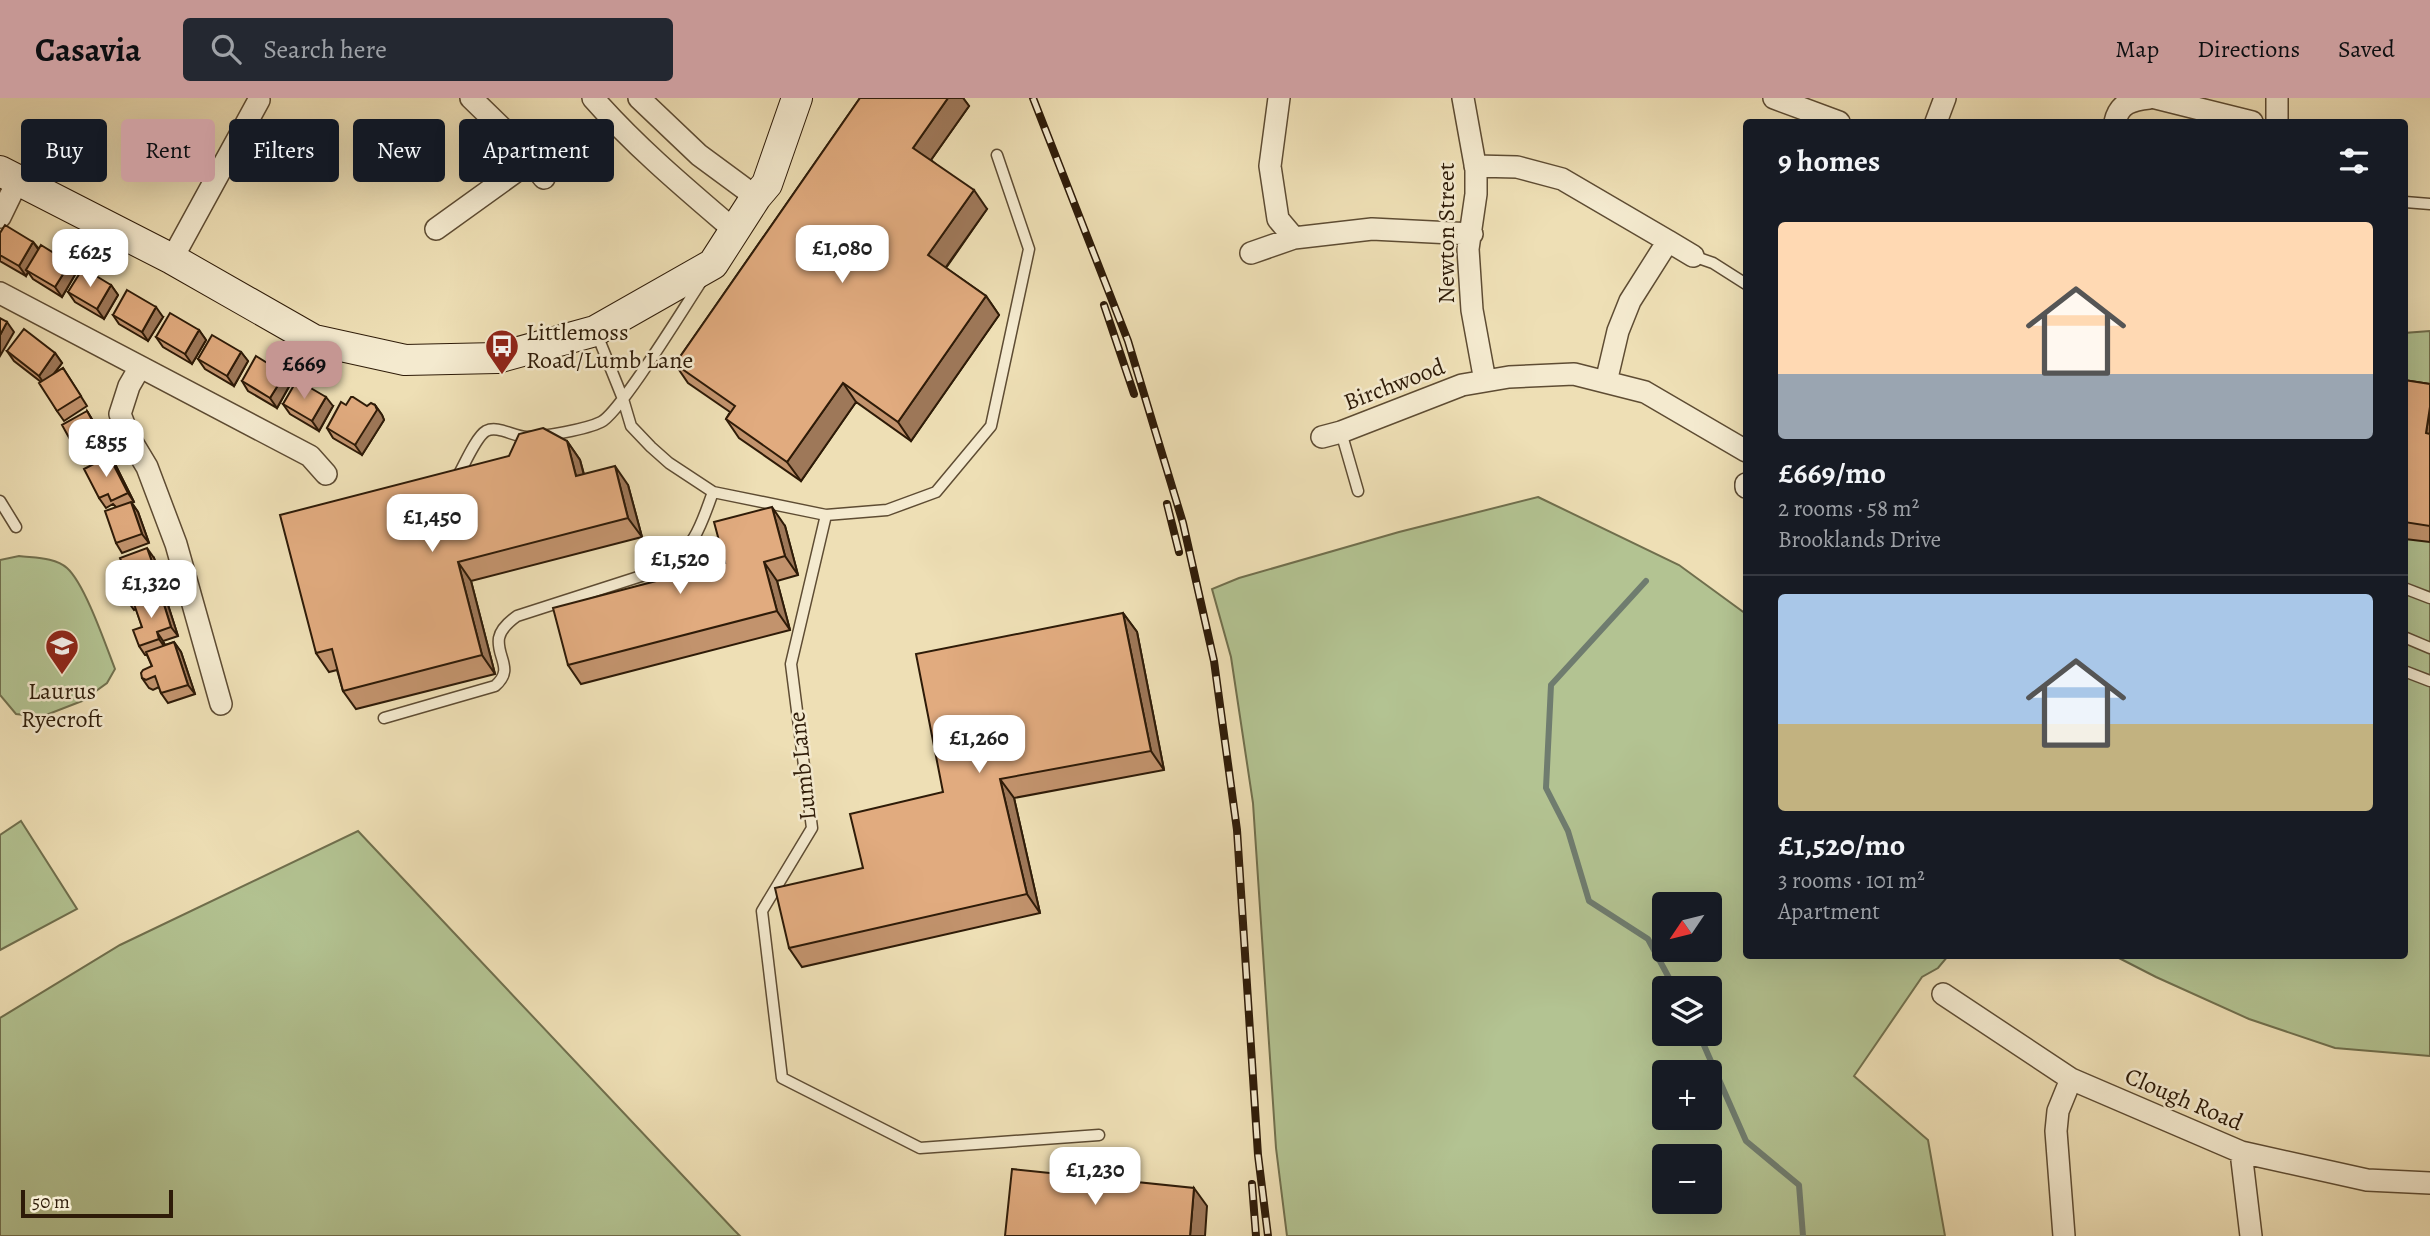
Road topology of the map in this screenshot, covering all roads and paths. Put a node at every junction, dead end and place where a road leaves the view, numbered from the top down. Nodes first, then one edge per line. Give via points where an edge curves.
1 (471, 98) edge
2 (593, 98) edge
3 (639, 98) edge
4 (797, 98) edge
5 (1279, 98) edge
6 (1463, 98) edge
7 (1774, 98) edge
8 (1945, 98) edge
9 (2150, 98) edge
10 (2156, 98) edge
11 (2277, 98) edge
12 (259, 100) dead end
13 (1831, 119) edge
14 (1937, 119) edge
15 (2115, 119) edge
16 (2240, 119) edge
17 (2277, 119) edge
18 (997, 155) dead end
19 (1475, 166) junction
20 (9, 176) edge
21 (756, 197) junction
22 (2408, 202) edge
23 (2430, 204) edge
24 (0, 217) edge
25 (436, 229) dead end
26 (734, 230) junction
27 (1472, 234) junction
28 (1294, 238) junction
29 (1668, 241) junction
30 (1251, 253) dead end
31 (1693, 256) joint
32 (172, 259) junction
33 (713, 264) junction
34 (1743, 282) edge
35 (0, 293) edge
36 (595, 331) junction
37 (140, 367) junction
38 (1485, 381) junction
39 (1606, 382) junction
40 (623, 399) junction
41 (1332, 434) joint
42 (1743, 450) edge
43 (460, 472) edge
44 (326, 474) dead end
45 (1358, 491) dead end
46 (713, 492) junction
47 (0, 501) edge
48 (825, 514) junction
49 (16, 527) dead end
50 (2408, 589) edge
51 (2430, 597) edge
52 (2408, 639) edge
53 (2430, 648) edge
54 (2408, 673) edge
55 (2430, 681) edge
56 (221, 704) dead end
57 (384, 718) dead end
58 (1943, 994) dead end
59 (2071, 1079) junction
60 (1100, 1135) dead end
61 (2241, 1152) junction
62 (2430, 1183) edge
63 (2064, 1236) edge
64 (2251, 1236) edge

1 - 25 street via 536,170
2 - 26 street via 661,168
3 - 21 street via 699,155
4 - 21 street via 767,184
5 - 28 street via 1270,166 1278,219
6 - 19 street, Newton Street
7 - 13 street
8 - 14 street
9 - 15 street via 2123,105
10 - 16 street
11 - 17 street
12 - 32 street
18 - 48 lane via 1029,249 991,426 936,492 887,510
19 - 27 street, Newton Street
19 - 29 street via 1517,167 1562,179
20 - 24 street
20 - 32 street
21 - 26 street
22 - 23 lane
26 - 33 street
27 - 28 street via 1372,229
27 - 38 street, Newton Street via 1468,249 1472,310
28 - 30 street
29 - 31 street
29 - 39 street via 1630,301
31 - 34 lane
32 - 36 street via 314,340 405,360 497,358
33 - 36 street
33 - 40 lane
35 - 37 street
36 - 40 lane
37 - 44 street via 310,456
37 - 56 street via 120,414 147,467 176,544
38 - 39 street via 1574,374
38 - 41 street, Birchwood
39 - 42 street via 1645,392
40 - 43 lane via 603,421 578,429 527,437 486,431
40 - 46 lane via 631,426 651,447
41 - 45 lane
46 - 48 lane
46 - 57 lane via 695,539 663,569 517,616 505,625 499,638 505,671 495,686
47 - 49 lane
48 - 60 lane, Lumb Lane via 791,664 811,828 762,911 782,1078 920,1147
50 - 51 lane
52 - 53 lane
54 - 55 lane
58 - 59 street, Clough Road
59 - 61 street, Clough Road
59 - 63 street via 2056,1130
61 - 62 street, Clough Road via 2367,1180
61 - 64 street

